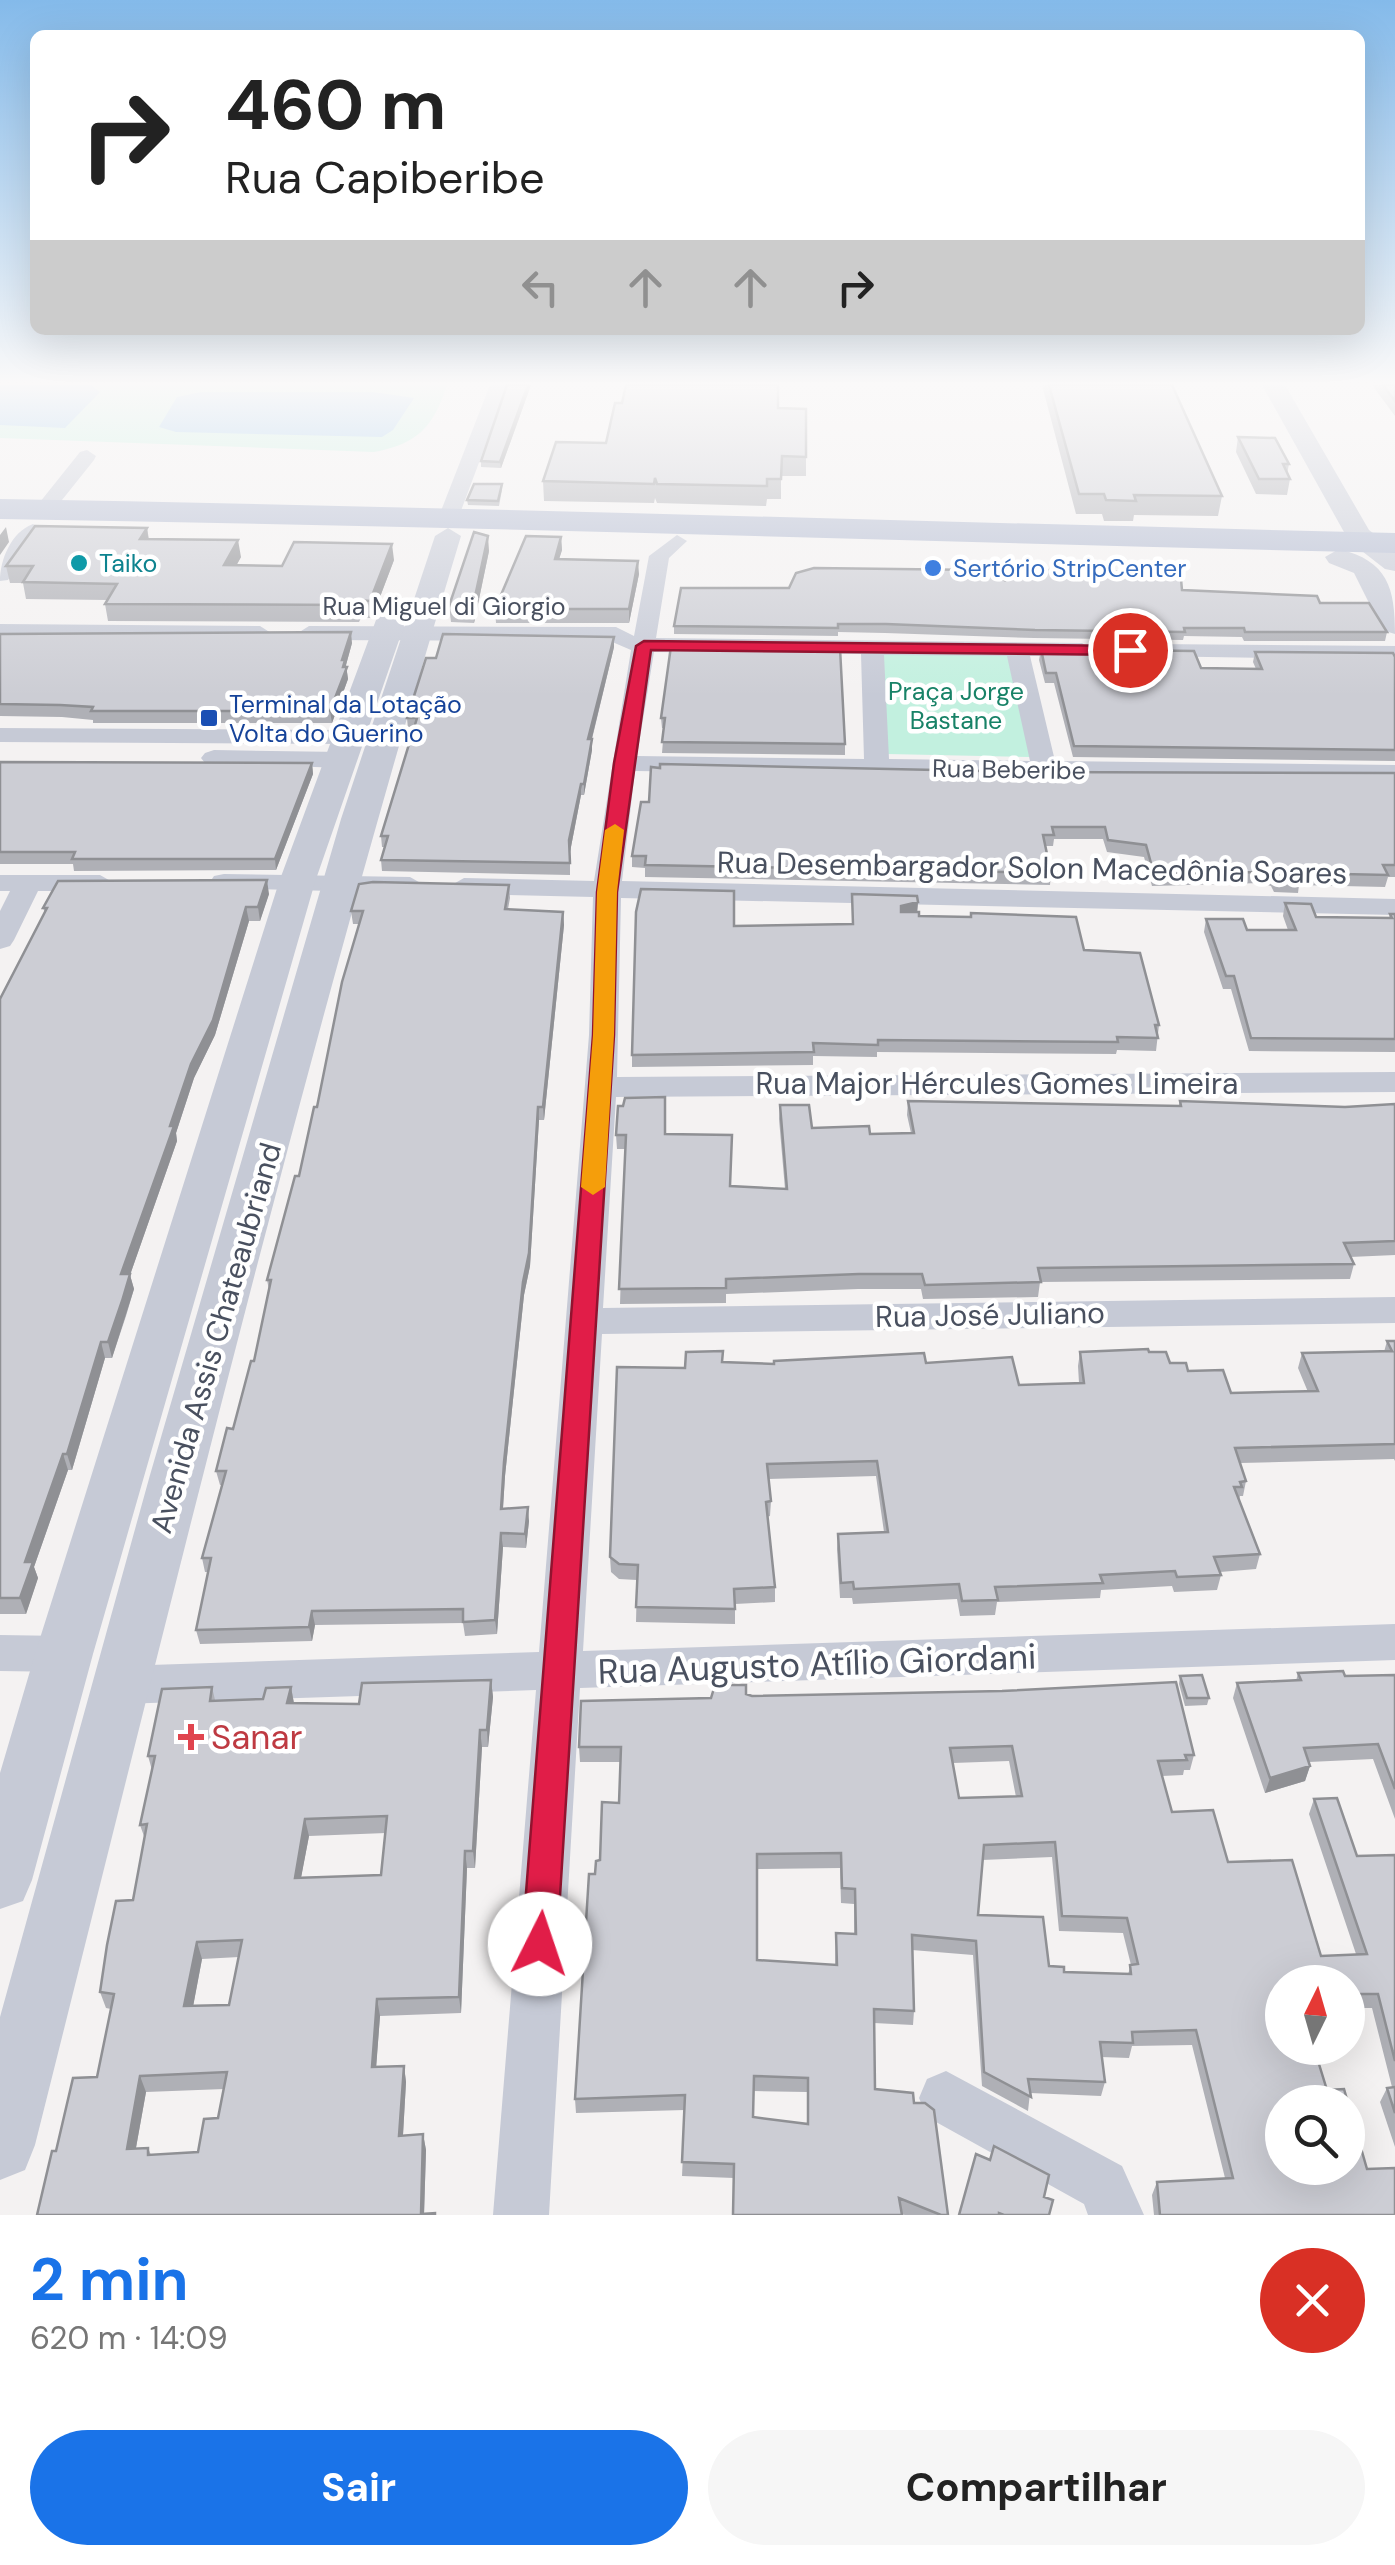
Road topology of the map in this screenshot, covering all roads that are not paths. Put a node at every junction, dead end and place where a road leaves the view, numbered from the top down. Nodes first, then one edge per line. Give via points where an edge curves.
1 (62, 488) edge
2 (456, 488) edge
3 (1332, 488) edge
4 (1339, 501) joint
5 (0, 510) edge
6 (40, 517) junction
7 (0, 523) edge
8 (439, 529) junction
9 (677, 541) junction
10 (1383, 550) edge
11 (0, 575) edge
12 (1395, 625) edge
13 (0, 632) edge
14 (401, 633) junction
15 (644, 646) junction
16 (872, 648) junction
17 (1016, 649) junction
18 (1096, 650) edge
19 (1136, 650) edge
20 (1395, 653) edge
21 (0, 735) edge
22 (100, 747) junction
23 (346, 748) junction
24 (0, 756) edge
25 (623, 763) junction
26 (878, 767) junction
27 (1044, 769) junction
28 (1395, 773) edge
29 (340, 819) junction
30 (201, 882) edge
31 (319, 882) junction
32 (14, 883) edge
33 (124, 883) edge
34 (607, 892) junction
35 (1395, 908) edge
36 (0, 940) edge
37 (1395, 1082) edge
38 (600, 1087) junction
39 (283, 1099) junction
40 (234, 1100) junction
41 (1395, 1310) edge
42 (584, 1321) junction
43 (117, 1475) junction
44 (176, 1475) junction
45 (1395, 1642) edge
46 (0, 1653) edge
47 (64, 1654) junction
48 (559, 1673) junction
49 (120, 1686) junction
50 (0, 1880) edge
51 (14, 2040) edge
52 (946, 2098) dead end
53 (0, 2145) edge
54 (521, 2215) edge
55 (1116, 2215) edge

1 - 6 street
2 - 8 street
3 - 4 street
4 - 10 main road
5 - 6 main road
6 - 7 main road
6 - 8 main road
6 - 11 street
8 - 9 main road
8 - 10 main road via 454,523 564,521
8 - 14 street, Avenida Assis Chateaubriand
9 - 10 main road
9 - 15 street via 659,556
10 - 12 street via 1364,568
13 - 14 street, Rua Miguel di Giorgio
14 - 15 street, Rua Miguel di Giorgio via 616,634
14 - 23 street, Avenida Assis Chateaubriand
14 - 29 street, Avenida Assis Chateaubriand
15 - 16 street, Rua Miguel di Giorgio
15 - 25 street
16 - 17 street, Rua Miguel di Giorgio
16 - 26 street
17 - 18 street, Rua Miguel di Giorgio
17 - 27 street
19 - 20 street
21 - 22 street
22 - 23 street
22 - 24 street
23 - 29 street, Avenida Assis Chateaubriand
25 - 26 street, Rua Beberibe
25 - 34 street
26 - 27 street, Rua Beberibe
27 - 28 street, Rua Beberibe
29 - 31 street, Avenida Assis Chateaubriand
30 - 31 street, Rua Desembargador Solon Macedônia Soares
31 - 34 street, Rua Desembargador Solon Macedônia Soares
31 - 39 street, Avenida Assis Chateaubriand
31 - 40 street, Avenida Assis Chateaubriand
32 - 33 street
32 - 36 street
34 - 35 street, Rua Desembargador Solon Macedônia Soares
34 - 38 street
37 - 38 street, Rua Major Hércules Gomes Limeira
38 - 42 street
39 - 40 street
39 - 44 street, Avenida Assis Chateaubriand
40 - 43 street, Avenida Assis Chateaubriand
41 - 42 street, Rua José Juliano
42 - 48 street
43 - 44 street
43 - 47 street, Avenida Assis Chateaubriand
44 - 49 street, Avenida Assis Chateaubriand
45 - 48 street, Rua Augusto Atílio Giordani
46 - 47 street
47 - 50 street, Avenida Assis Chateaubriand
48 - 49 street, Rua Augusto Atílio Giordani
48 - 54 street
49 - 51 street, Avenida Assis Chateaubriand
51 - 53 street, Avenida Assis Chateaubriand
52 - 55 street via 1103,2185

